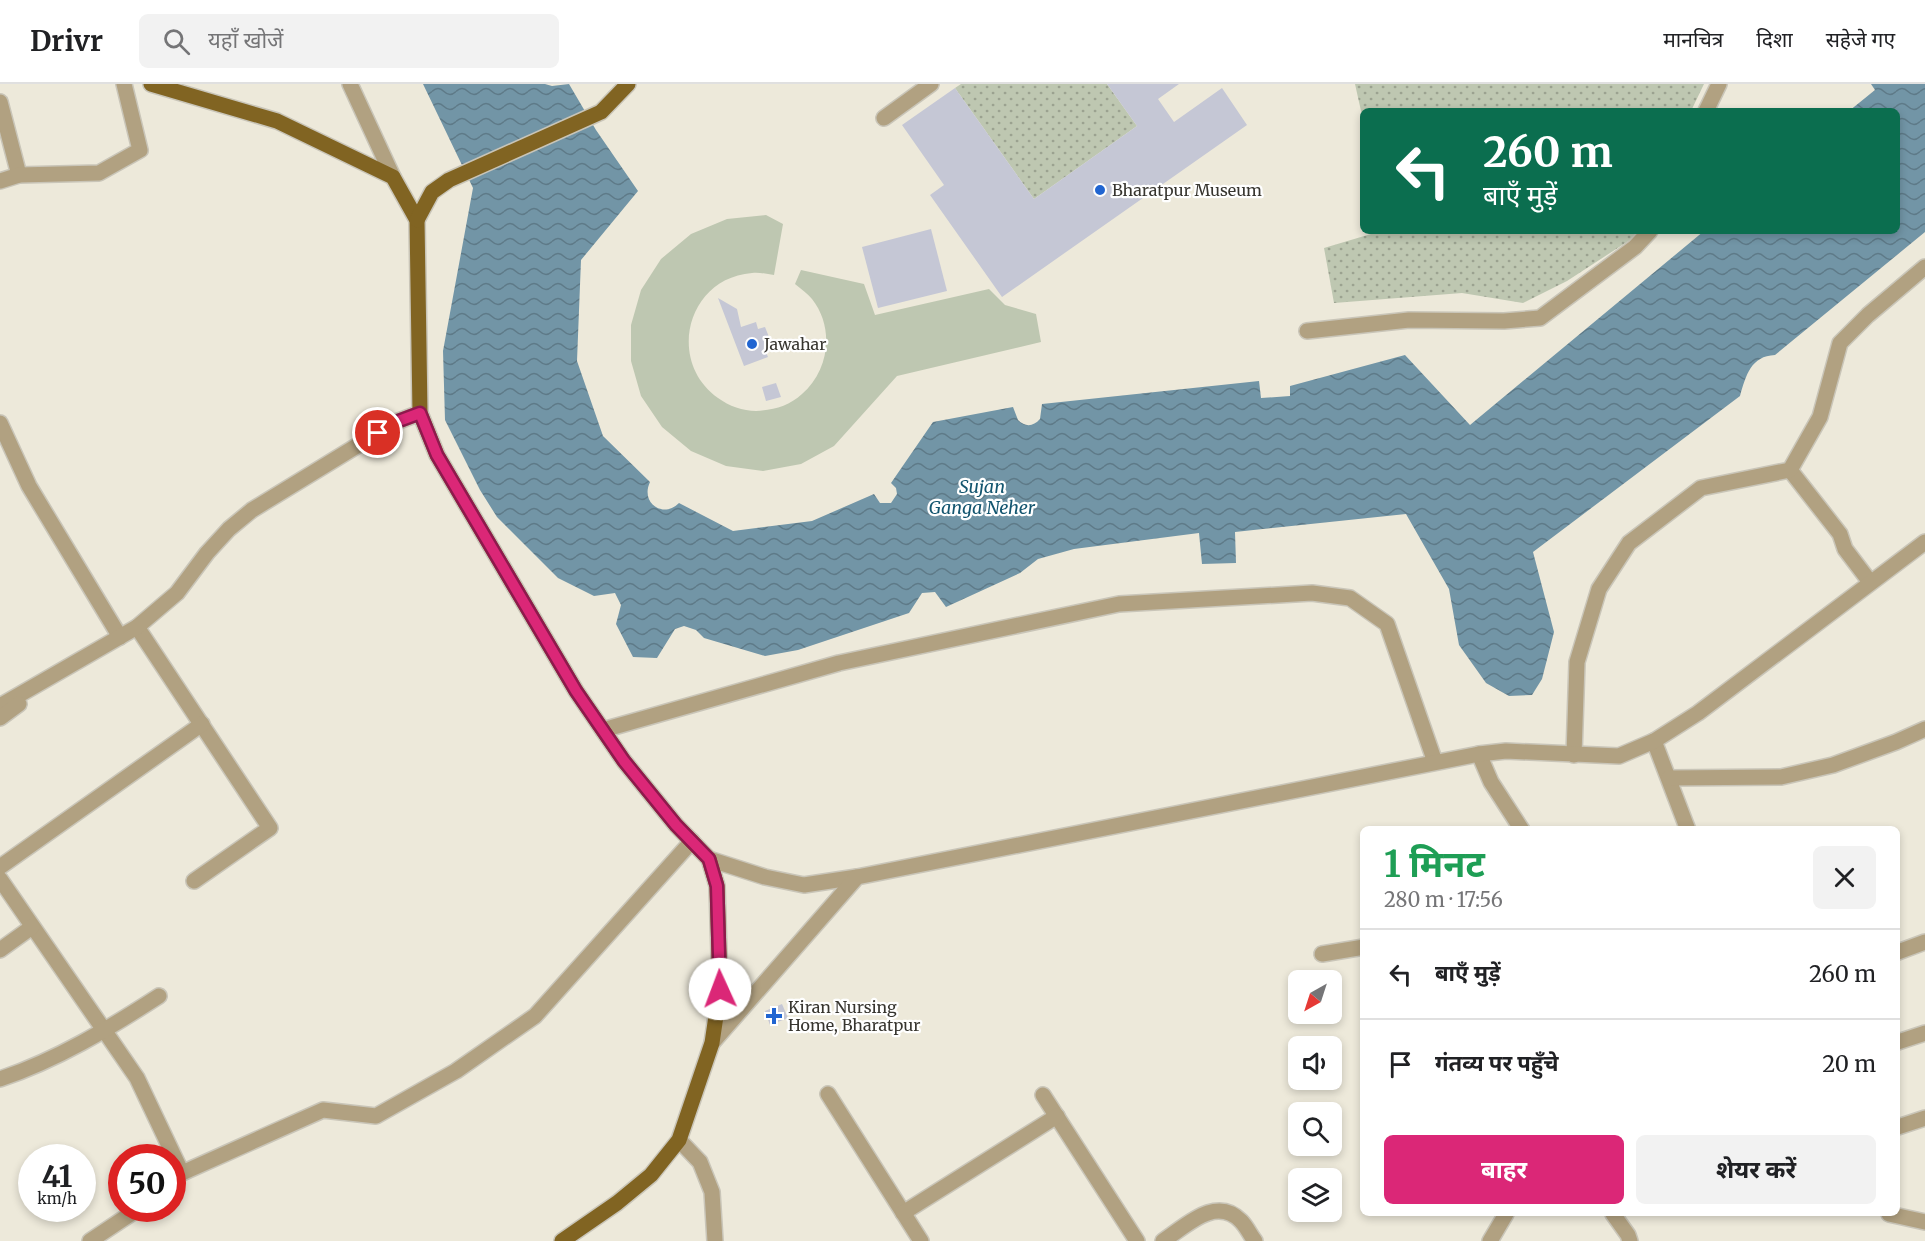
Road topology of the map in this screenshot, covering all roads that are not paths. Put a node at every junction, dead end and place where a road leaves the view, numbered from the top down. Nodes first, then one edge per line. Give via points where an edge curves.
1 (124, 84) edge
2 (151, 84) edge
3 (350, 84) edge
4 (628, 84) edge
5 (931, 84) edge
6 (1719, 84) edge
7 (0, 102) edge
8 (1707, 108) edge
9 (884, 118) dead end
10 (19, 175) junction
11 (393, 177) junction
12 (0, 181) edge
13 (417, 220) junction
14 (1647, 234) edge
15 (1925, 267) edge
16 (1307, 331) dead end
17 (420, 413) junction
18 (0, 423) edge
19 (1790, 470) junction
20 (1925, 542) edge
21 (1870, 582) junction
22 (137, 627) junction
23 (120, 637) junction
24 (64, 669) junction
25 (0, 706) edge
26 (0, 718) edge
27 (202, 724) junction
28 (1925, 729) edge
29 (603, 730) junction
30 (1654, 741) junction
31 (1479, 754) junction
32 (1574, 755) junction
33 (1435, 762) junction
34 (1669, 778) junction
35 (1519, 826) edge
36 (1687, 826) edge
37 (692, 841) junction
38 (709, 859) junction
39 (0, 867) edge
40 (857, 877) junction
41 (0, 879) edge
42 (194, 881) dead end
43 (32, 927) junction
44 (1925, 942) edge
45 (1360, 948) edge
46 (0, 950) edge
47 (1900, 951) edge
48 (1322, 954) dead end
49 (159, 996) dead end
50 (104, 1031) junction
51 (1925, 1033) edge
52 (1900, 1041) edge
53 (712, 1043) junction
54 (0, 1079) edge
55 (828, 1094) dead end
56 (1043, 1095) dead end
57 (1057, 1116) junction
58 (1925, 1118) edge
59 (1900, 1122) edge
60 (680, 1140) junction
61 (164, 1144) edge
62 (186, 1173) edge
63 (903, 1213) junction
64 (1505, 1216) edge
65 (1614, 1216) edge
66 (1898, 1216) edge
67 (118, 1222) edge
68 (1925, 1222) edge
69 (90, 1241) edge
70 (562, 1241) edge
71 (715, 1241) edge
72 (921, 1241) edge
73 (1137, 1241) edge
74 (1163, 1241) edge
75 (1255, 1241) edge
76 (1490, 1241) edge
77 (1630, 1241) edge

1 - 10 street via 140,150 99,173
2 - 11 main road via 277,121
3 - 11 street
4 - 13 main road via 601,112 449,180 432,192
5 - 9 street
6 - 8 street
7 - 10 street
10 - 12 street
11 - 13 main road
13 - 17 main road
14 - 16 street via 1540,318 1409,320
15 - 19 street via 1840,344 1820,417
17 - 22 street via 396,422 252,510 207,553 177,593
17 - 29 main road via 456,488
18 - 23 street via 29,486
19 - 21 street via 1840,534 1845,549
19 - 32 street via 1701,488 1629,543 1599,589 1576,662
20 - 21 street
21 - 30 street via 1698,713
22 - 23 street
22 - 27 street
23 - 24 street
24 - 25 street
24 - 26 street
27 - 39 street
27 - 42 street via 270,828
28 - 34 street via 1833,765 1781,777
29 - 33 street via 839,663 1119,604 1312,593 1350,597 1387,624
29 - 37 main road via 624,761
30 - 32 street via 1619,756
30 - 34 street
31 - 32 street via 1506,751
31 - 33 street
31 - 35 street via 1491,782
33 - 40 street
34 - 36 street
37 - 38 main road
37 - 62 street via 535,1016 456,1071 376,1116 323,1110
38 - 40 street via 804,885
38 - 53 main road via 717,886 720,989
40 - 53 street
41 - 43 street
43 - 46 street
43 - 50 street
44 - 47 street
45 - 48 street
49 - 50 street
50 - 54 street via 31,1069
50 - 61 street via 137,1078
51 - 52 street
53 - 60 main road
55 - 63 street
56 - 57 street
57 - 63 street
57 - 73 street
58 - 59 street
60 - 70 main road via 651,1175
60 - 71 street via 700,1161 712,1192
63 - 72 street
64 - 76 street
65 - 77 street
66 - 68 street
67 - 69 street
74 - 75 street via 1206,1212 1219,1210 1232,1213 1243,1222

